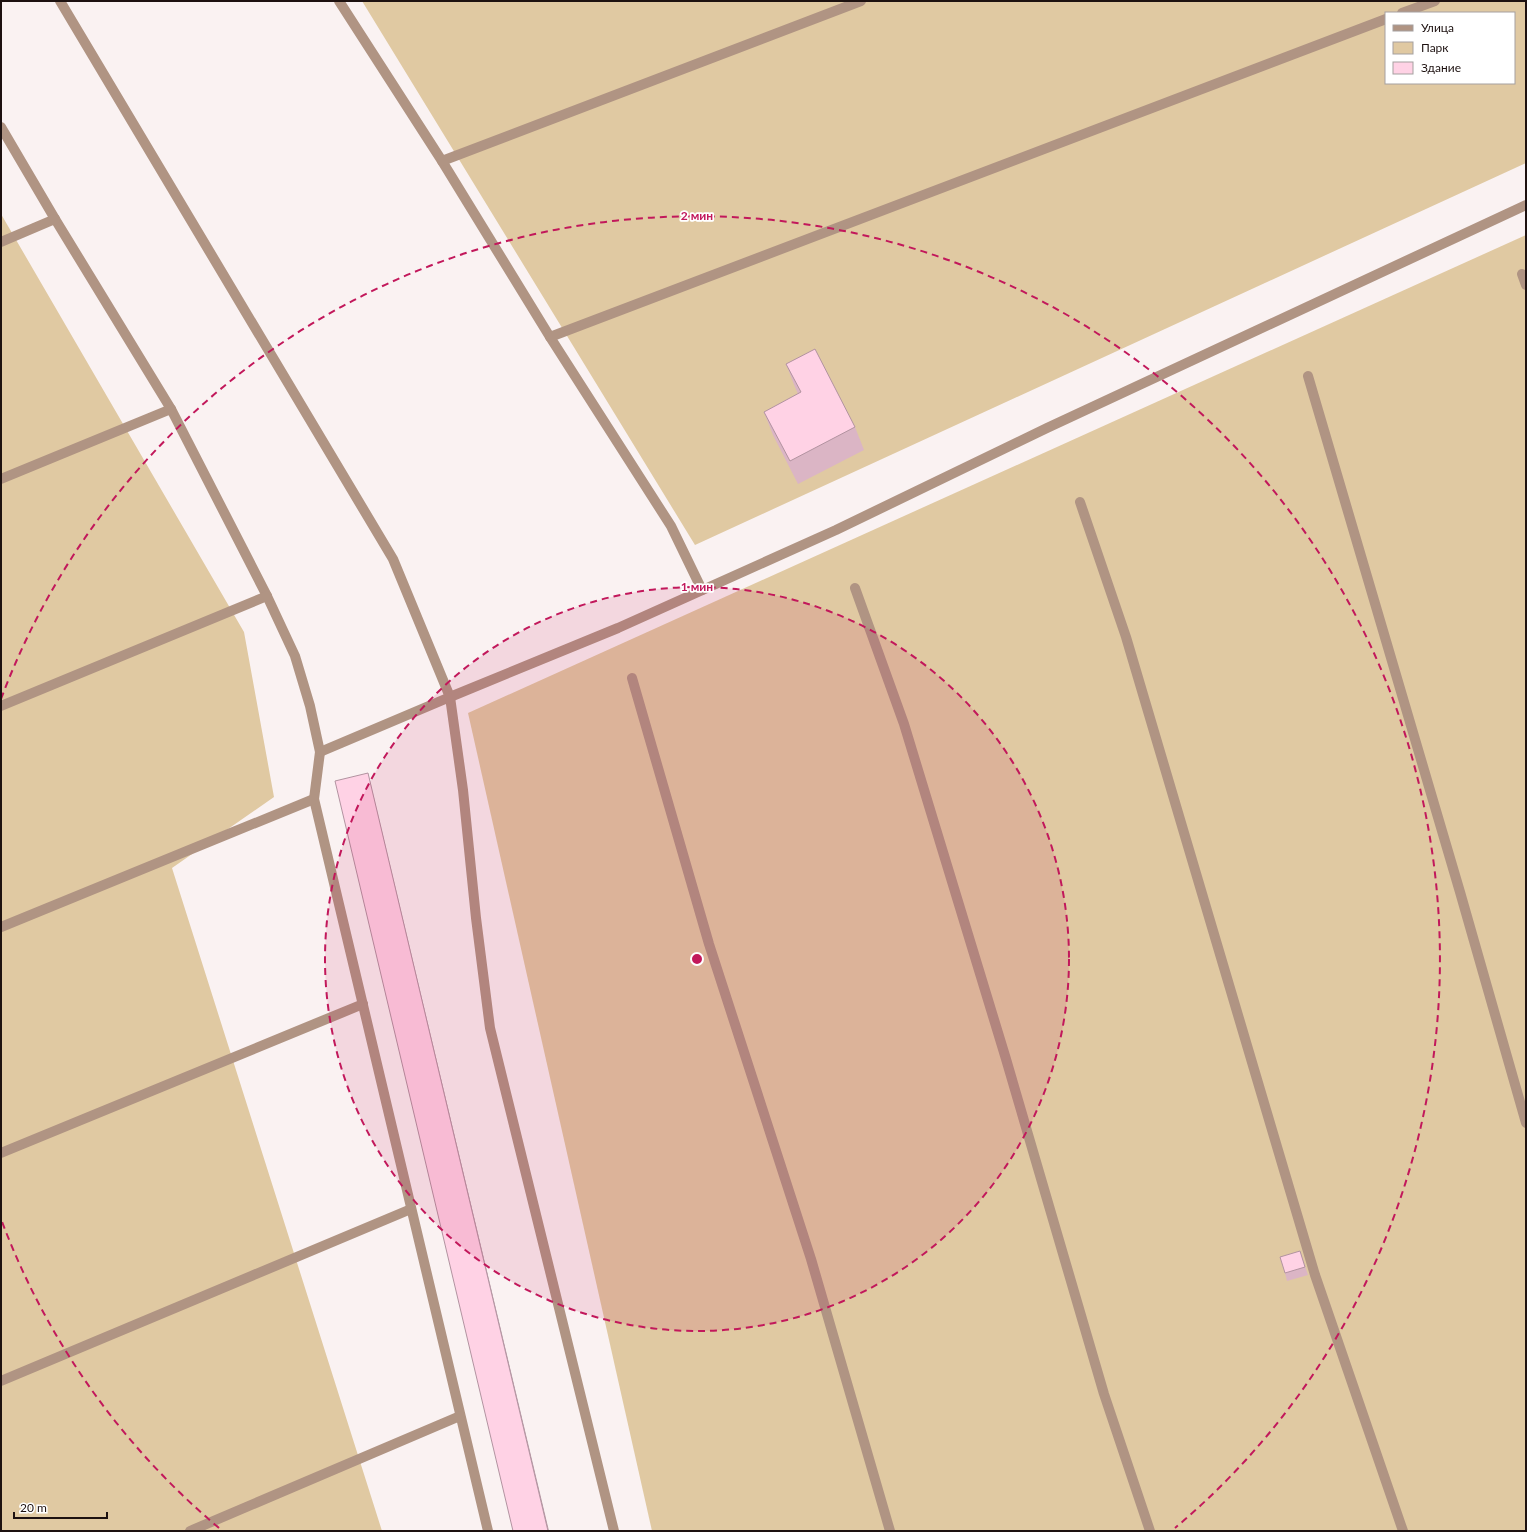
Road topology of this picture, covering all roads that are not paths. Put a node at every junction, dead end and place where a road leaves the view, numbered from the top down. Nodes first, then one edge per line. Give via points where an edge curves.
1 (60, 1) edge
2 (339, 1) edge
3 (861, 1) edge
4 (1435, 1) edge
5 (1405, 12) edge
6 (1385, 19) edge
7 (1, 127) edge
8 (442, 161) junction
9 (1526, 205) edge
10 (55, 219) junction
11 (1, 242) edge
12 (1522, 274) dead end
13 (1526, 285) edge
14 (550, 337) junction
15 (1308, 376) dead end
16 (171, 409) junction
17 (1, 479) edge
18 (1080, 502) dead end
19 (855, 588) dead end
20 (702, 590) junction
21 (267, 596) junction
22 (632, 678) dead end
23 (450, 697) junction
24 (1, 706) edge
25 (320, 752) junction
26 (314, 799) junction
27 (1, 928) edge
28 (363, 1004) junction
29 (1526, 1123) edge
30 (1, 1153) edge
31 (411, 1209) junction
32 (1, 1380) edge
33 (460, 1416) junction
34 (190, 1531) edge
35 (488, 1531) edge
36 (614, 1531) edge
37 (890, 1531) edge
38 (1150, 1531) edge
39 (1403, 1531) edge

1 - 23 street via 393,559
2 - 8 street
3 - 8 street
4 - 5 street
6 - 14 street
7 - 10 street
8 - 14 street
9 - 20 street via 1054,425 836,530
10 - 11 street
10 - 16 street
12 - 13 street
14 - 20 street via 671,526
15 - 29 street
16 - 17 street
16 - 21 street
18 - 39 street via 1126,637 1315,1275
19 - 38 street via 904,724 1104,1394
20 - 23 street via 618,628
21 - 24 street
21 - 25 street via 294,656 310,706
22 - 37 street via 709,944 811,1259
23 - 25 street
23 - 36 street via 490,1028
25 - 26 street
26 - 27 street
26 - 28 street
28 - 30 street
28 - 31 street
31 - 32 street
31 - 33 street
33 - 34 street
33 - 35 street

